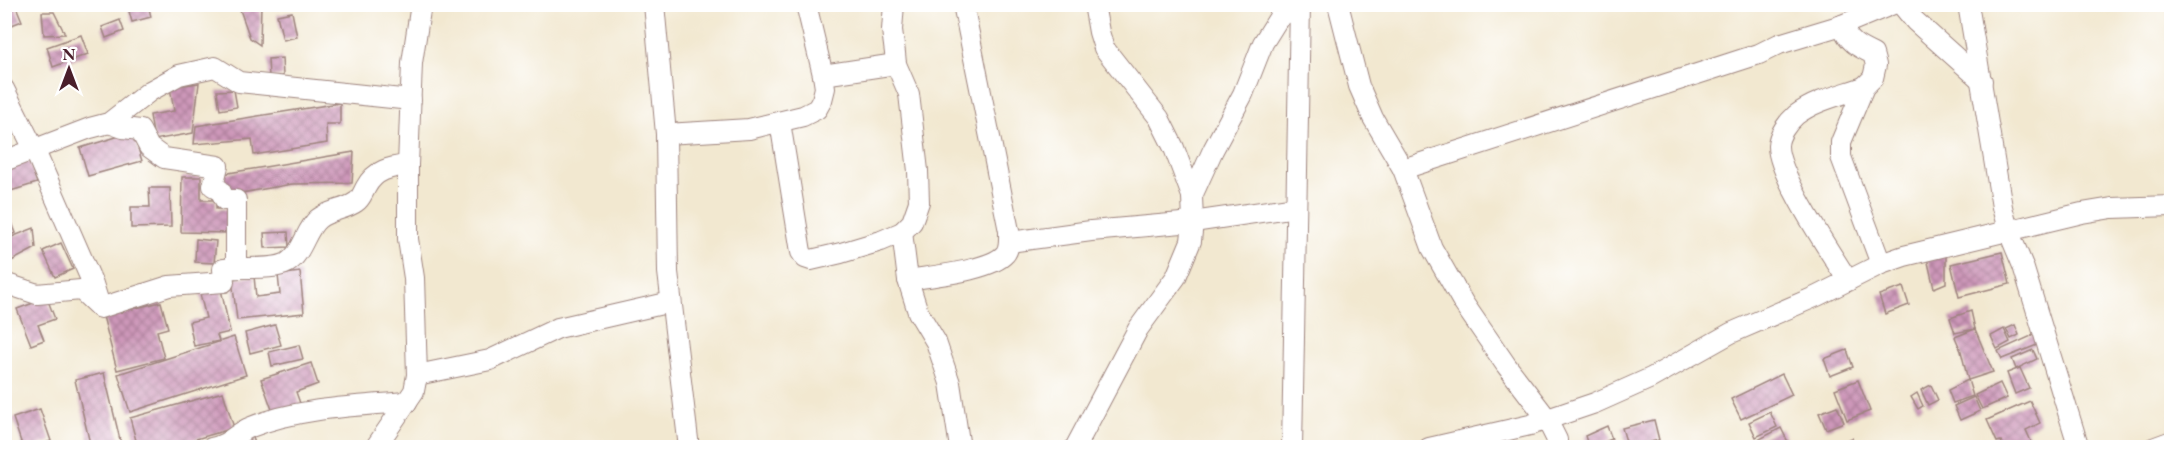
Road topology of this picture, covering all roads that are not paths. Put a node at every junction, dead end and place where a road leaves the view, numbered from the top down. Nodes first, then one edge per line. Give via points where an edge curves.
1 (421, 4) edge
2 (654, 4) edge
3 (806, 4) edge
4 (894, 4) edge
5 (963, 4) edge
6 (1095, 4) edge
7 (1299, 4) edge
8 (1338, 4) edge
9 (1893, 4) edge
10 (1900, 4) edge
11 (1968, 4) edge
12 (1842, 25) junction
13 (896, 64) junction
14 (823, 75) junction
15 (1982, 81) junction
16 (1864, 87) junction
17 (4, 89) edge
18 (411, 100) junction
19 (780, 122) junction
20 (109, 123) junction
21 (666, 134) junction
22 (35, 151) junction
23 (4, 161) edge
24 (408, 165) junction
25 (1403, 169) junction
26 (1192, 196) junction
27 (2172, 206) edge
28 (1296, 207) junction
29 (1193, 222) junction
30 (2008, 230) junction
31 (902, 232) junction
32 (1010, 242) junction
33 (1881, 264) junction
34 (238, 266) junction
35 (908, 280) junction
36 (1848, 281) junction
37 (4, 283) edge
38 (671, 302) junction
39 (100, 308) junction
40 (417, 375) junction
41 (407, 402) junction
42 (1548, 420) junction
43 (2172, 441) edge
44 (219, 447) edge
45 (375, 447) edge
46 (689, 447) edge
47 (960, 447) edge
48 (1075, 447) edge
49 (1292, 447) edge
50 (1430, 447) edge
51 (1557, 447) edge
52 (2079, 447) edge
53 (2153, 447) edge

1 - 18 street
2 - 21 street
3 - 14 street
4 - 13 street
5 - 32 street
6 - 26 street via 1104,48 1160,118
7 - 26 street via 1278,19 1263,43 1243,94
7 - 28 street
8 - 25 street via 1359,86
9 - 12 street
10 - 15 street
11 - 15 street
12 - 16 street via 1855,45 1873,54 1873,78
12 - 25 street
13 - 14 street
13 - 31 street via 909,94 919,192 912,222
14 - 19 street via 825,88 817,110
15 - 30 street via 1997,185
16 - 33 street via 1841,142 1841,157
16 - 36 street via 1812,105 1794,117 1780,135 1778,147 1786,177
17 - 22 street
18 - 20 street via 239,82 215,67 179,75 150,91
18 - 24 street
19 - 21 street via 749,129
19 - 31 street via 805,258 841,253
20 - 22 street
20 - 34 street via 140,129 149,147 164,158 218,166 213,186 225,200 236,200
21 - 38 street
22 - 23 street
22 - 39 street
24 - 34 street via 382,170 369,180 359,201 318,219 288,262 266,267
24 - 40 street via 408,239 414,278
25 - 42 street via 1432,248 1452,286
26 - 29 street
27 - 30 street via 2112,208
28 - 29 street
28 - 49 street
29 - 32 street
29 - 48 street via 1191,241 1176,277 1138,329
30 - 33 street
30 - 52 street via 2023,266
31 - 35 street
32 - 35 street via 1006,253 995,262
33 - 36 street
34 - 39 street via 223,269 224,282 169,286
35 - 47 street via 950,383
36 - 42 street via 1722,337 1651,378
37 - 39 street via 37,294 81,290
38 - 40 street via 558,328 490,360
38 - 46 street
40 - 41 street
41 - 44 street via 317,410 250,427
41 - 45 street
42 - 50 street
42 - 51 street
43 - 53 street

